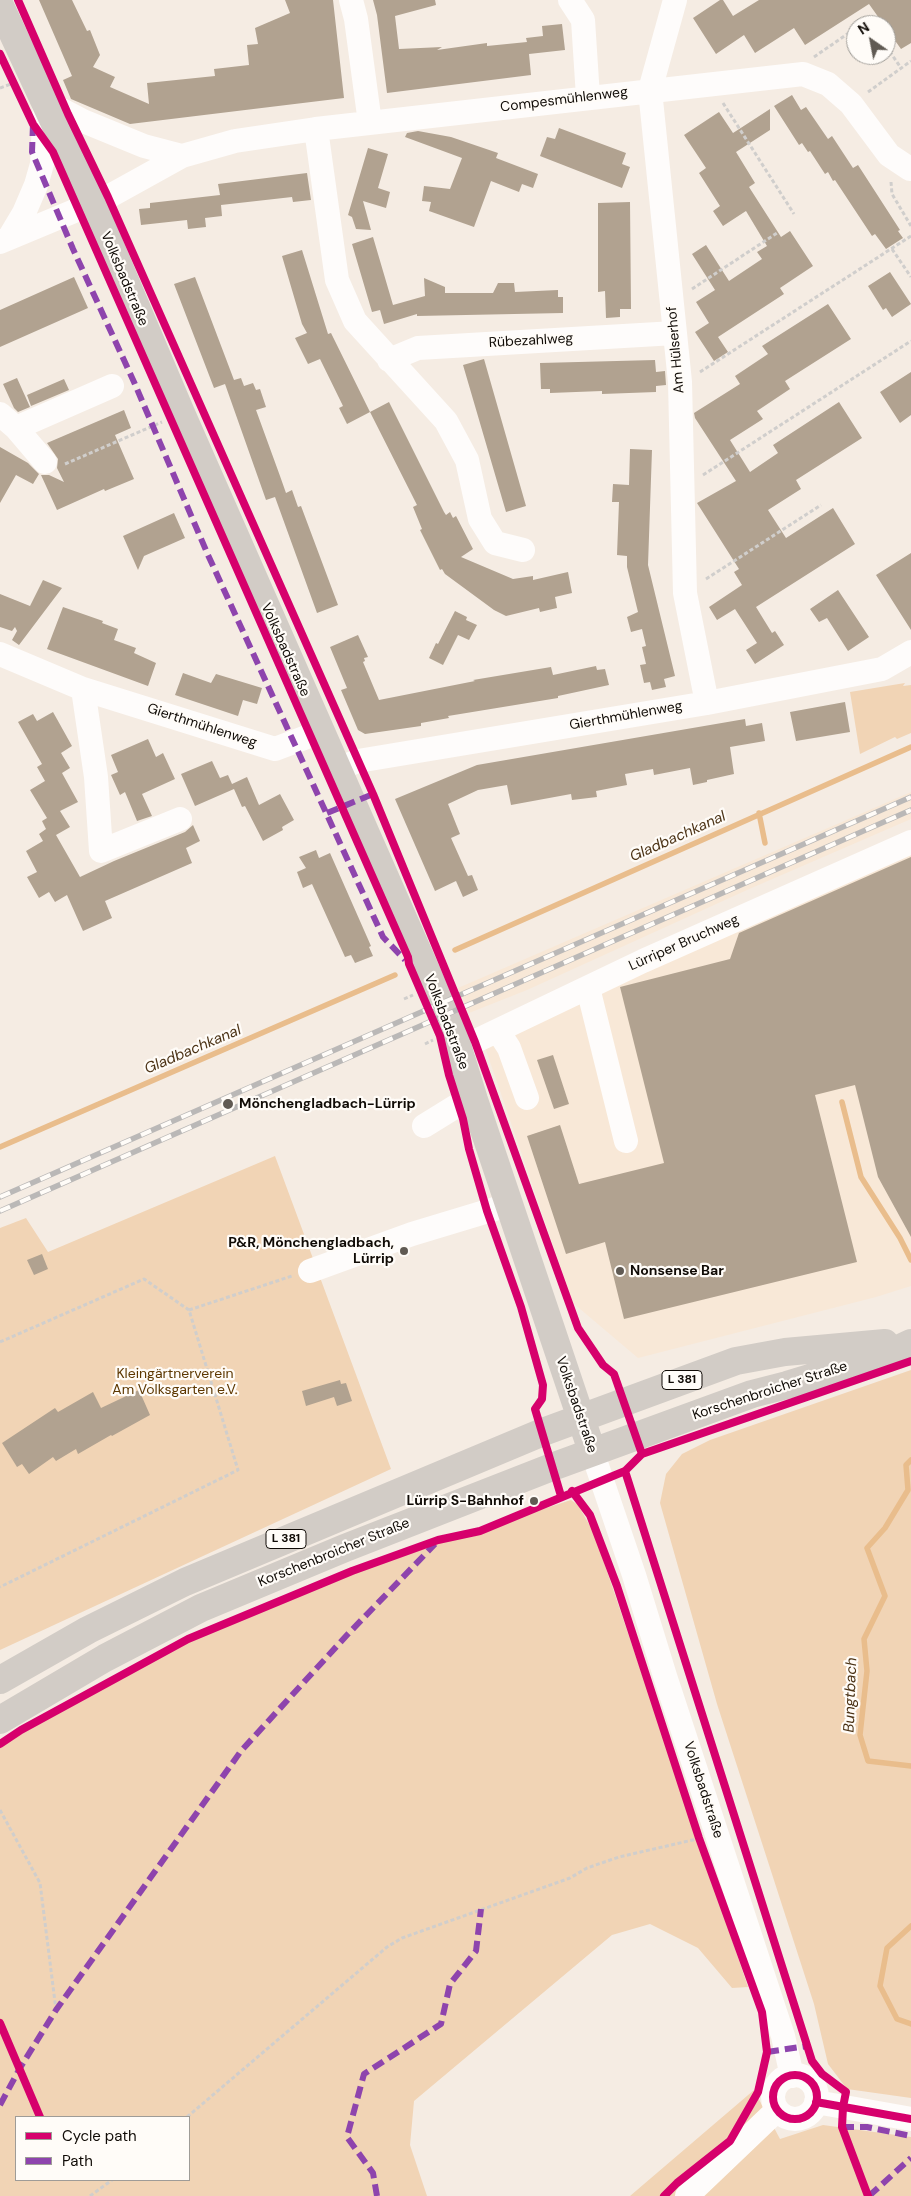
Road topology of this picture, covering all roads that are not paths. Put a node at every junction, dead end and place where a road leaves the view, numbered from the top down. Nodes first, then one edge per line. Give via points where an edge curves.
1 (351, 0) edge
2 (570, 0) edge
3 (675, 0) edge
4 (0, 6) edge
5 (650, 90) junction
6 (588, 97) junction
7 (44, 101) junction
8 (370, 123) junction
9 (316, 129) junction
10 (182, 156) junction
11 (910, 169) edge
12 (92, 203) junction
13 (5, 240) edge
14 (676, 333) junction
15 (389, 360) junction
16 (112, 386) dead end
17 (8, 421) edge
18 (45, 462) road end
19 (524, 550) dead end
20 (911, 652) edge
21 (0, 654) edge
22 (84, 689) junction
23 (706, 703) junction
24 (320, 732) junction
25 (337, 769) junction
26 (180, 819) dead end
27 (911, 842) edge
28 (588, 988) junction
29 (498, 1031) junction
30 (459, 1049) junction
31 (527, 1098) dead end
32 (474, 1100) junction
33 (424, 1126) dead end
34 (626, 1141) dead end
35 (508, 1205) junction
36 (310, 1271) road end
37 (911, 1338) edge
38 (911, 1344) edge
39 (582, 1418) junction
40 (592, 1452) junction
41 (0, 1680) edge
42 (0, 1720) edge
43 (792, 2076) junction
44 (816, 2102) junction
45 (777, 2110) junction
46 (911, 2119) edge
47 (687, 2196) edge

1 - 8 street
2 - 6 street via 583,20
3 - 5 street, Am Hülserhof
4 - 7 main road, Volksbadstraße
5 - 6 street, Compesmühlenweg
5 - 11 street, Compesmühlenweg via 803,74 828,84 851,104 889,155
5 - 14 street, Am Hülserhof
6 - 8 street, Compesmühlenweg
7 - 10 street, Compesmühlenweg via 83,122 144,146
7 - 12 main road, Volksbadstraße
7 - 13 street via 42,164 33,192
8 - 9 street, Compesmühlenweg
9 - 10 street, Compesmühlenweg via 235,142
9 - 15 street via 337,280 355,321
10 - 12 street, Compesmühlenweg
12 - 13 street, Compesmühlenweg
12 - 24 main road, Volksbadstraße
14 - 15 street, Rübezahlweg via 418,348
14 - 23 street, Am Hülserhof via 685,593
15 - 19 street via 446,421 466,460 480,519 494,543
16 - 17 street
17 - 18 street
20 - 23 street, Gierthmühlenweg via 882,669
21 - 22 street, Gierthmühlenweg
22 - 24 street, Gierthmühlenweg via 275,749
22 - 26 street via 96,777 101,851
23 - 25 street, Gierthmühlenweg via 358,761
24 - 25 main road, Volksbadstraße
25 - 30 main road, Volksbadstraße via 425,964
27 - 28 street, Lürriper Bruchweg
28 - 29 street, Lürriper Bruchweg
28 - 34 street
29 - 30 street, Lürriper Bruchweg
29 - 31 street via 509,1048
30 - 32 main road, Volksbadstraße
32 - 33 street via 458,1105
32 - 35 main road, Volksbadstraße
35 - 36 street via 458,1219
35 - 39 main road, Volksbadstraße
37 - 39 main road, Korschenbroicher Straße / L 381 via 785,1352 736,1361
38 - 40 main road, Korschenbroicher Straße / L 381 via 883,1356 752,1394
39 - 40 main road, Volksbadstraße
39 - 41 main road, Korschenbroicher Straße / L 381 via 444,1472 185,1582 88,1630
40 - 42 main road, Korschenbroicher Straße / L 381 via 201,1608 105,1658
40 - 43 street, Volksbadstraße via 783,2036
43 - 44 street via 802,2077 811,2083 816,2092
43 - 45 street via 782,2080 775,2089 773,2099
44 - 45 street via 809,2113 798,2118 786,2118
44 - 46 street
45 - 47 street

